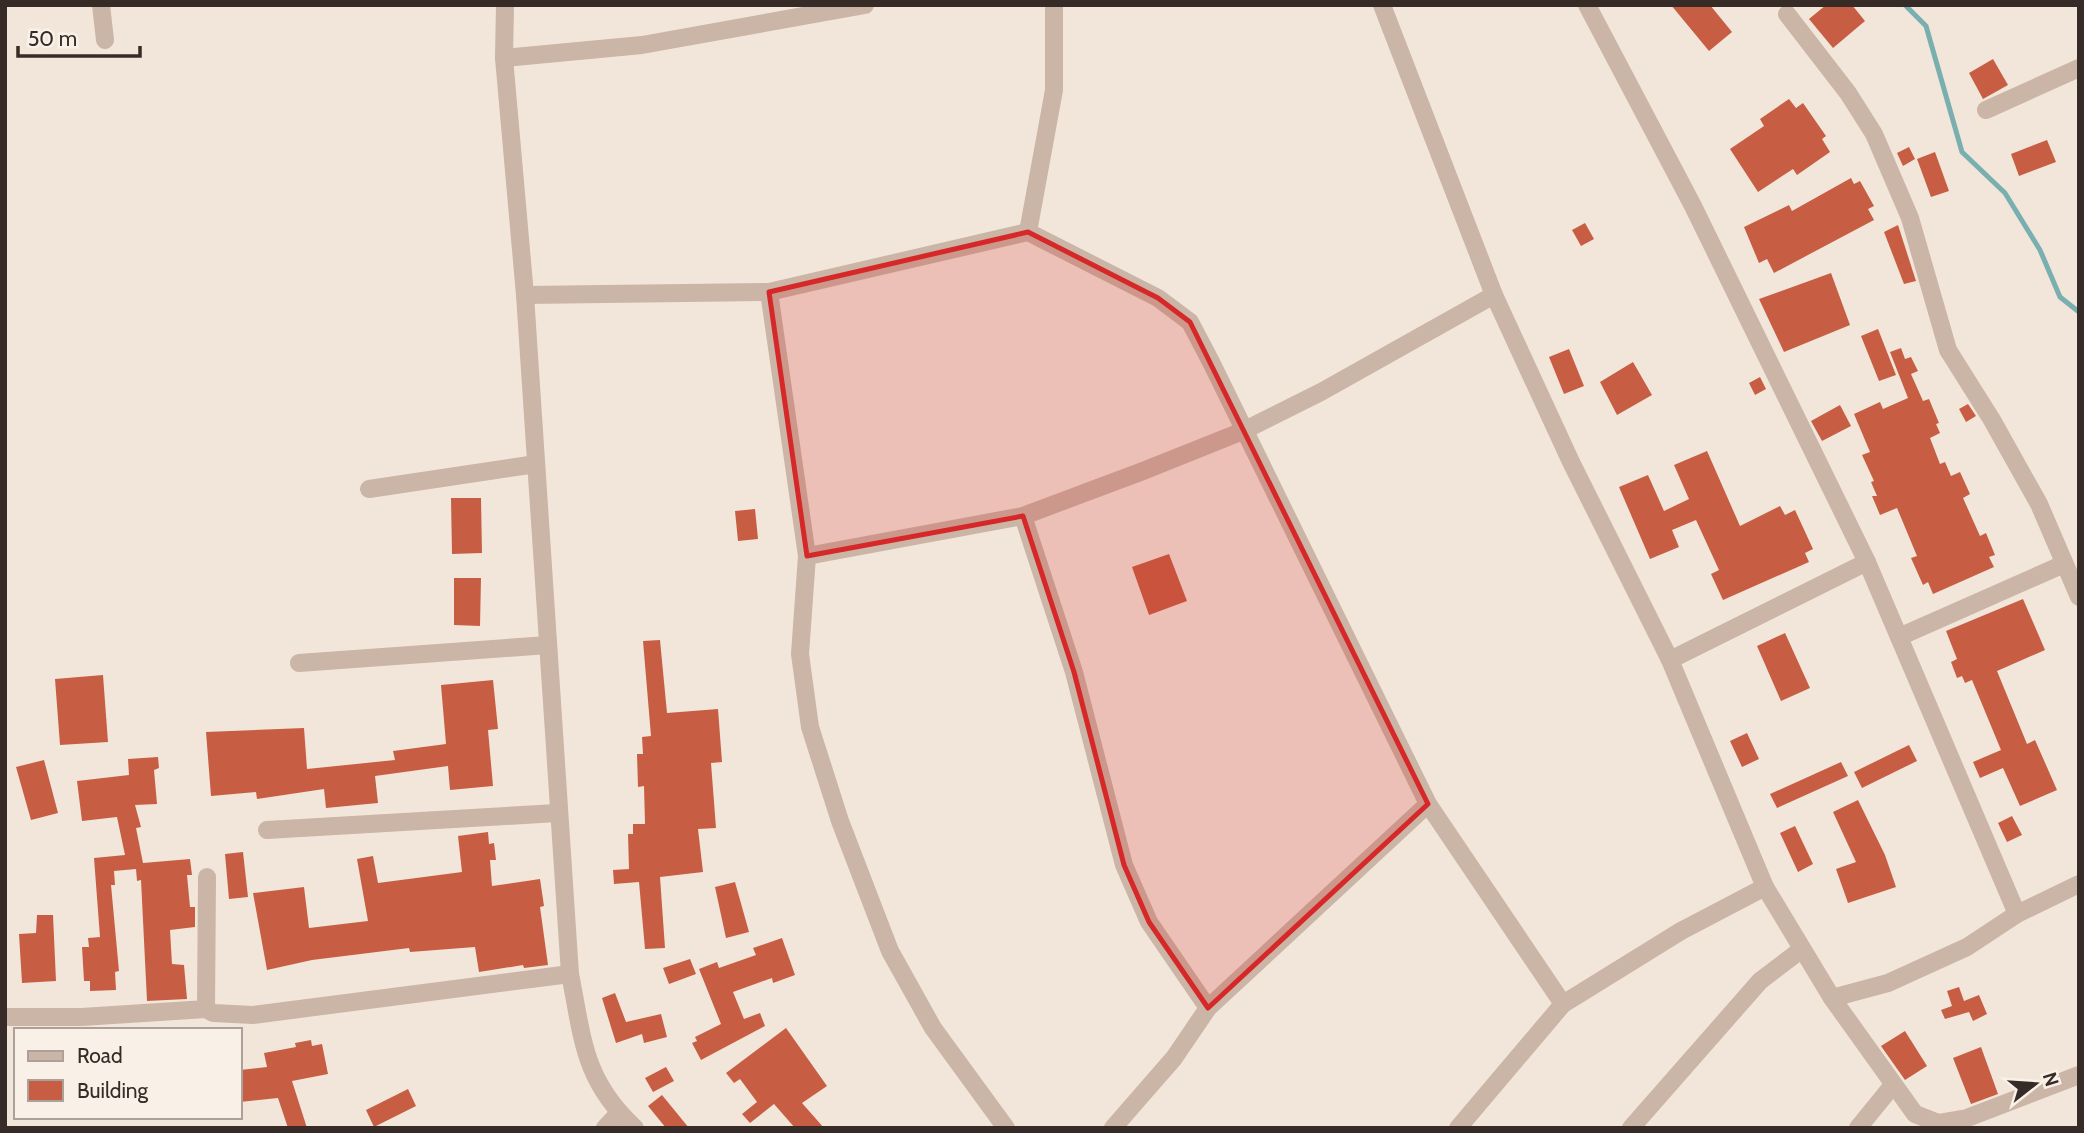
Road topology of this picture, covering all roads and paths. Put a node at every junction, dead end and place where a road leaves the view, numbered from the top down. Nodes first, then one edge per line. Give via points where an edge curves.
1 (101, 5) edge
2 (505, 5) edge
3 (865, 5) edge
4 (1054, 5) edge
5 (1382, 5) edge
6 (1587, 5) edge
7 (1787, 14) dead end
8 (105, 40) dead end
9 (504, 58) junction
10 (2079, 68) edge
11 (1986, 110) dead end
12 (1028, 232) junction
13 (769, 292) junction
14 (525, 295) junction
15 (1494, 295) junction
16 (1243, 431) junction
17 (536, 464) junction
18 (369, 489) dead end
19 (1023, 516) junction
20 (807, 556) junction
21 (1867, 562) junction
22 (2064, 564) junction
23 (2079, 597) edge
24 (1899, 637) junction
25 (548, 645) junction
26 (1670, 660) junction
27 (299, 663) dead end
28 (1428, 804) junction
29 (557, 813) junction
30 (267, 830) dead end
31 (207, 877) dead end
32 (2079, 884) edge
33 (1765, 887) junction
34 (2017, 914) junction
35 (1802, 949) junction
36 (570, 974) junction
37 (1832, 998) junction
38 (1563, 1004) junction
39 (1208, 1008) junction
40 (206, 1009) junction
41 (5, 1017) edge
42 (2079, 1075) edge
43 (1893, 1085) junction
44 (619, 1113) junction
45 (605, 1128) edge
46 (635, 1128) edge
47 (1006, 1128) edge
48 (1113, 1128) edge
49 (1458, 1128) edge
50 (1631, 1128) edge
51 (1858, 1128) edge

1 - 8 street
2 - 9 street
3 - 9 street via 642,45
4 - 12 street via 1054,90
5 - 15 street
6 - 21 street via 1692,206
7 - 22 street via 1874,134 1910,218 1948,350 2039,504
9 - 14 street
10 - 11 street
12 - 13 street
12 - 16 street via 1158,298 1190,322
13 - 14 street
13 - 20 street
14 - 17 street
15 - 16 street
15 - 26 street
16 - 19 street
16 - 28 street
17 - 18 street
17 - 25 street
19 - 20 street
19 - 39 street via 1074,672 1124,864 1149,922
20 - 47 street via 800,654 810,727 840,821 890,951 933,1028
21 - 24 street
21 - 26 street
22 - 23 street
22 - 24 street
24 - 34 street
25 - 27 street
25 - 29 street
26 - 33 street
28 - 38 street
28 - 39 street
29 - 30 street
29 - 36 street
31 - 40 street
32 - 34 street
33 - 35 street
33 - 38 street via 1681,931
34 - 37 street via 1966,947 1888,983
35 - 37 street
35 - 50 street via 1760,981
36 - 40 street via 253,1015
36 - 44 street via 585,1053 598,1087
37 - 43 street
38 - 49 street
39 - 48 street via 1174,1058
40 - 41 street
42 - 43 street via 1967,1118 1937,1123 1915,1114
43 - 51 street
44 - 45 street
44 - 46 street

